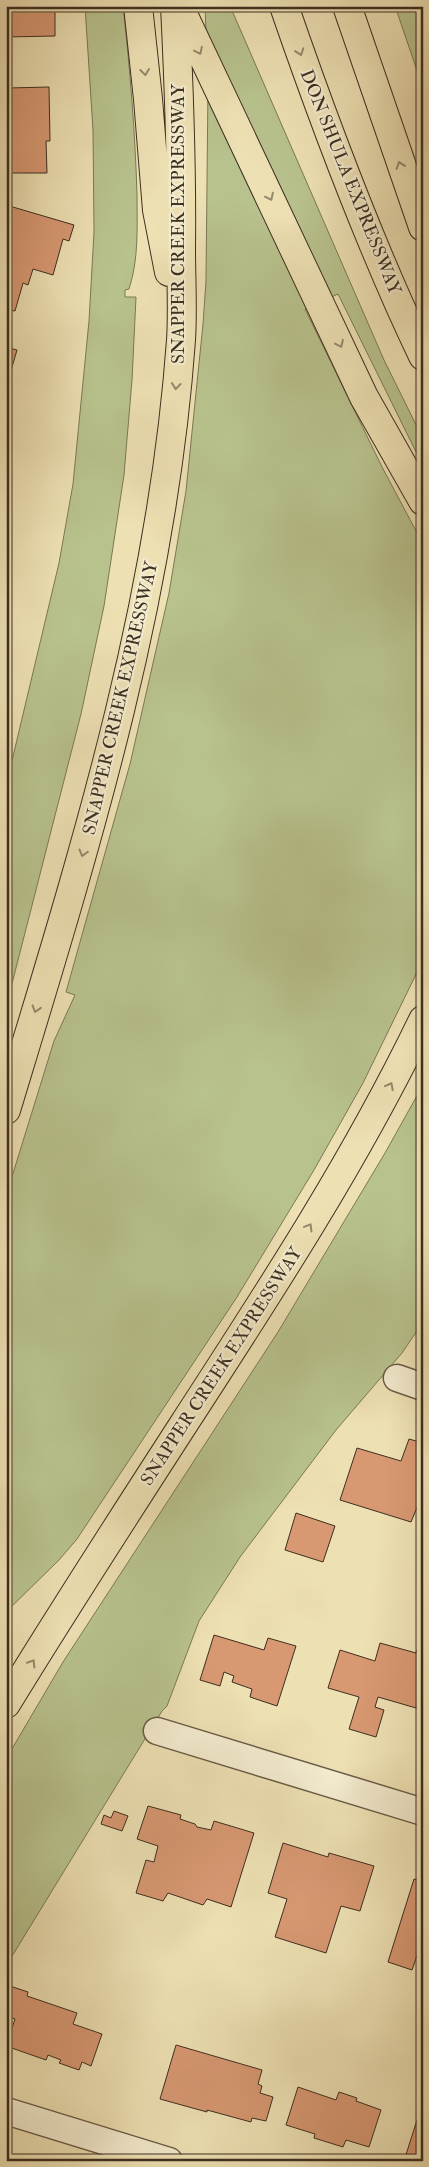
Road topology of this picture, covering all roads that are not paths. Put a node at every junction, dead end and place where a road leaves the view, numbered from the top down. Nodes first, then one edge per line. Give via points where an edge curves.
1 (138, 6) edge
2 (175, 6) edge
3 (179, 6) edge
4 (284, 6) edge
5 (347, 6) edge
6 (423, 227) edge
7 (181, 338) junction
8 (423, 356) edge
9 (423, 500) edge
10 (423, 1020) edge
11 (6, 1110) edge
12 (397, 1378) dead end
13 (423, 1387) edge
14 (6, 1704) edge
15 (157, 1731) dead end
16 (423, 1812) edge
17 (6, 2111) edge
18 (169, 2161) edge

1 -> 7 highway via 157,210
2 - 7 highway, SNAPPER CREEK EXPRESSWAY via 182,141
3 -> 9 highway via 364,397
4 -> 8 highway, DON SHULA EXPRESSWAY via 318,105
6 -> 5 highway
7 -> 11 highway, SNAPPER CREEK EXPRESSWAY via 164,491 141,624 85,845
14 -> 10 highway, SNAPPER CREEK EXPRESSWAY via 288,1262 362,1137
12 - 13 street
15 - 16 street
17 - 18 street

